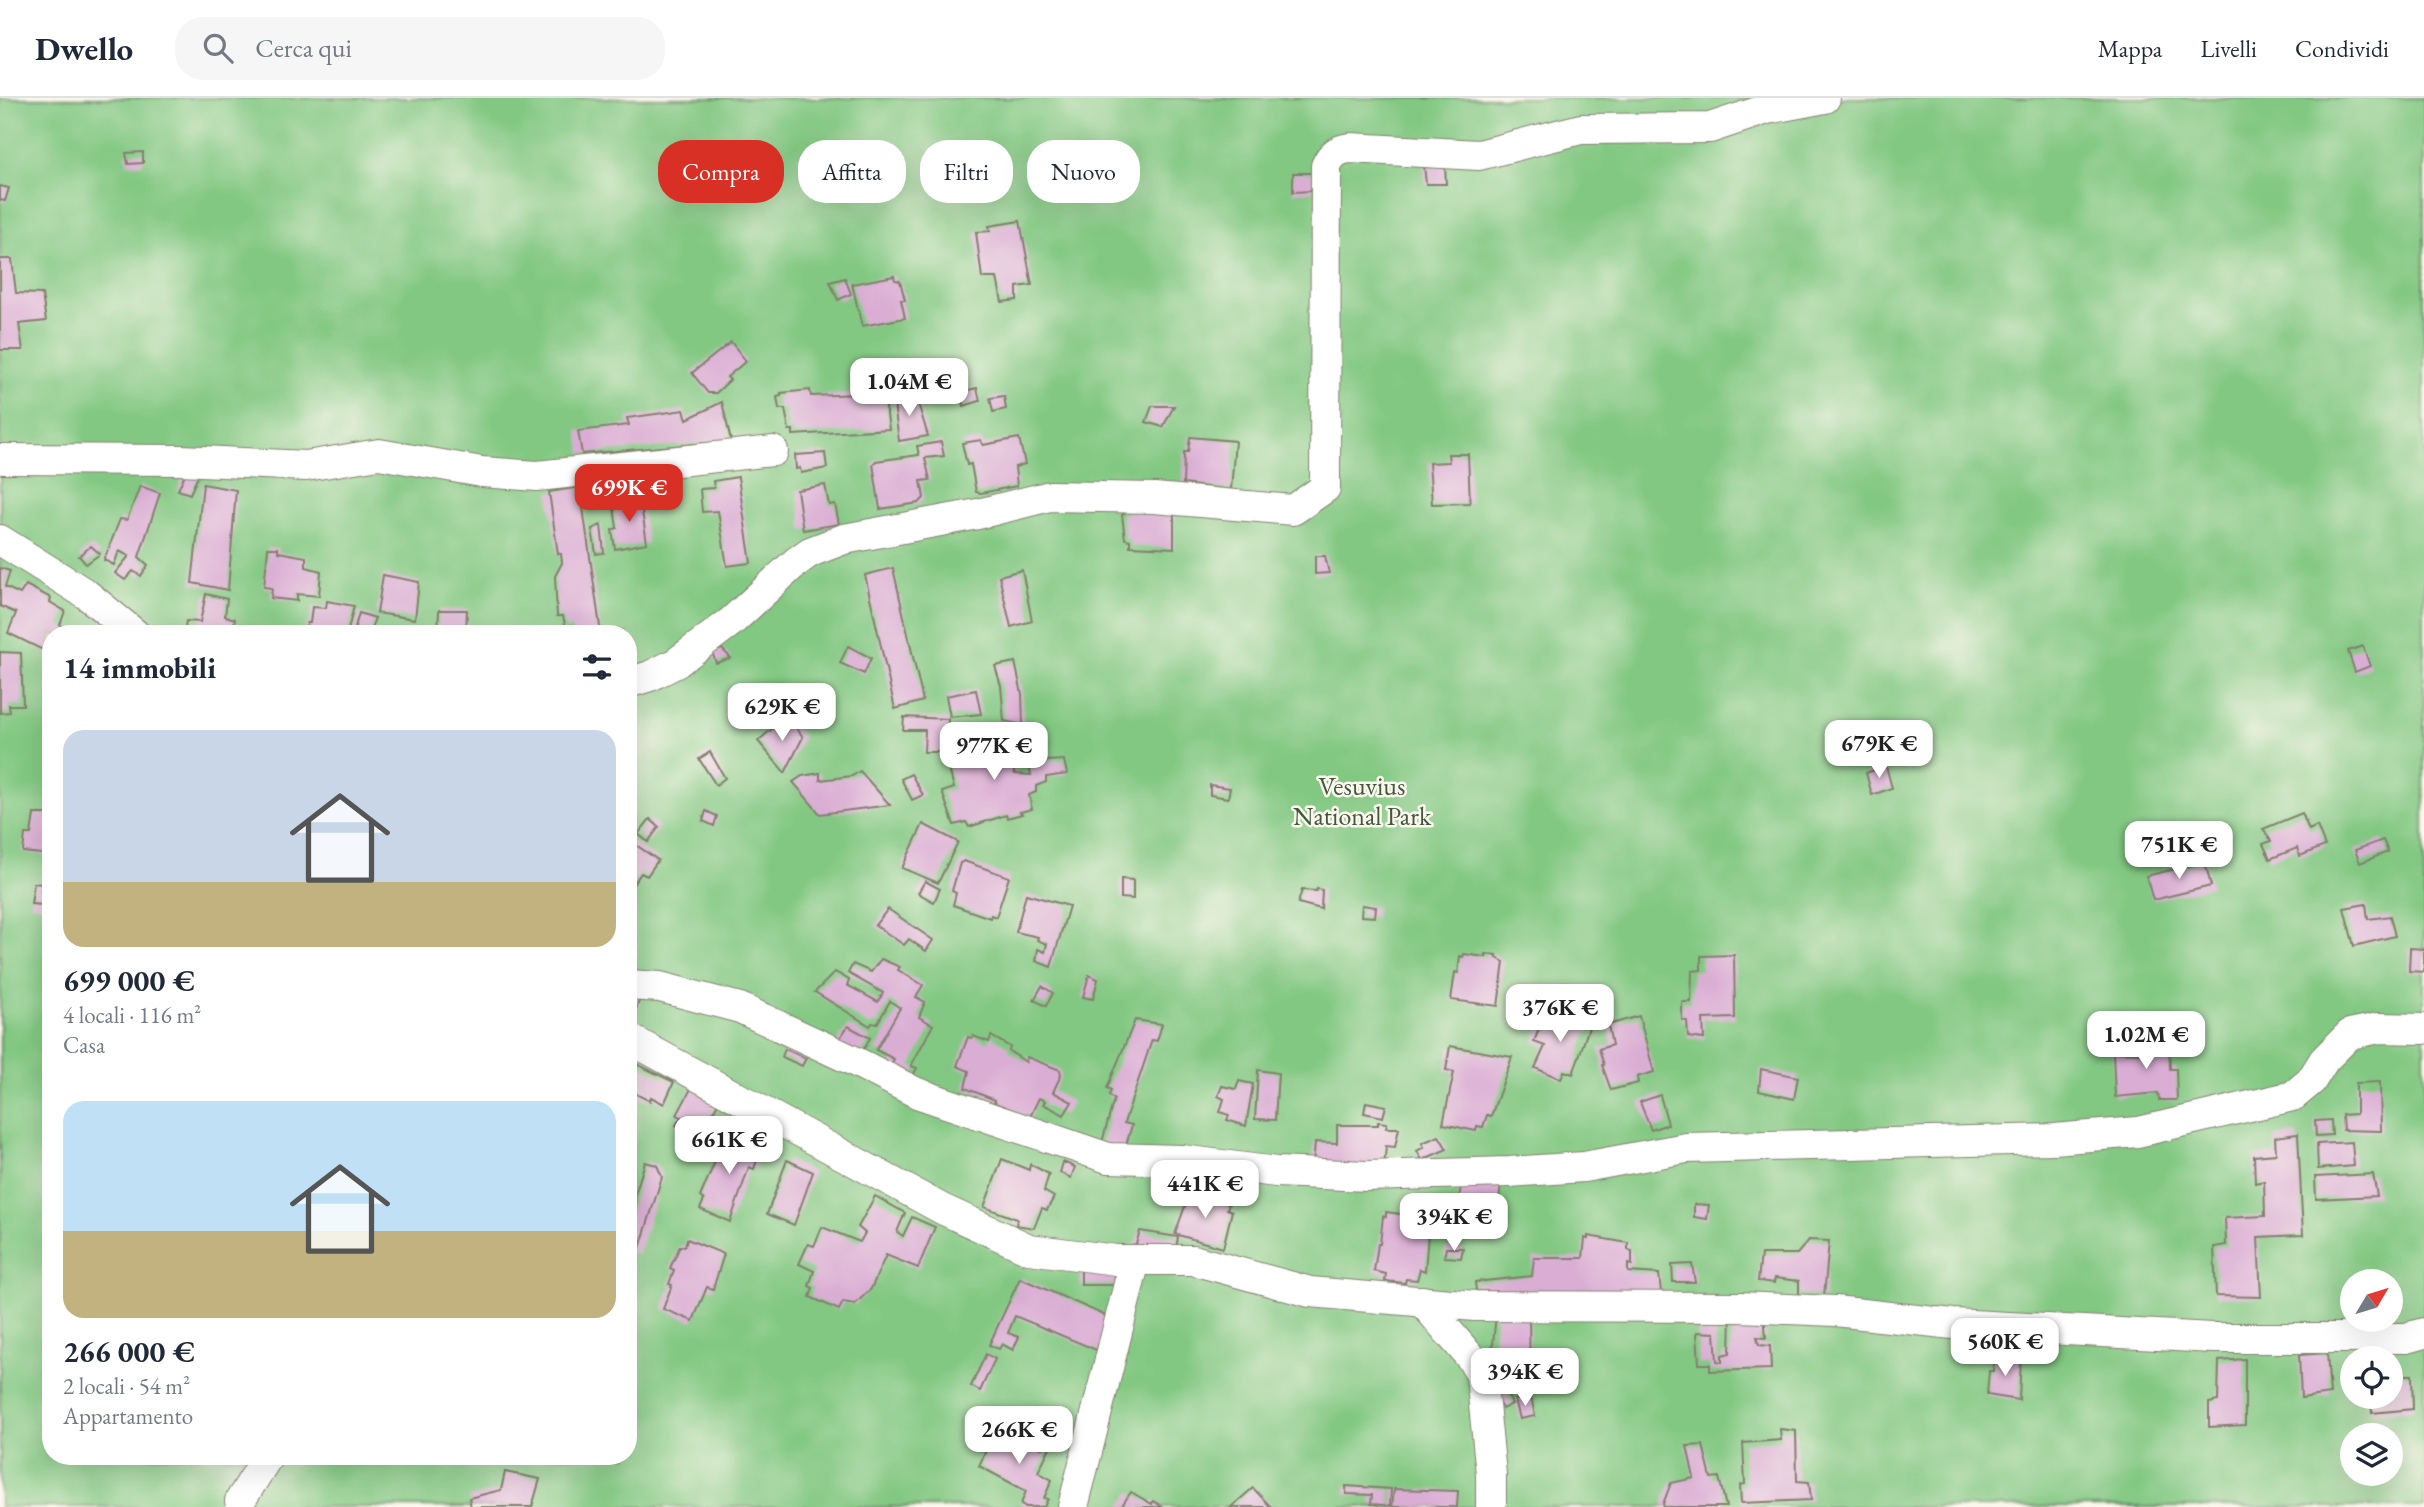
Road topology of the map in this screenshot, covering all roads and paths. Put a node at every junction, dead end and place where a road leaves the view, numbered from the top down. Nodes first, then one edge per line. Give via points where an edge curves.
1 (1825, 98) edge
2 (773, 451) dead end
3 (0, 459) edge
4 (0, 540) edge
5 (124, 625) edge
6 (637, 680) edge
7 (637, 986) edge
8 (2424, 1029) edge
9 (637, 1043) edge
10 (1135, 1261) junction
11 (1422, 1301) junction
12 (2424, 1333) edge
13 (262, 1465) edge
14 (240, 1501) dead end
15 (1073, 1507) edge
16 (1491, 1507) edge

1 - 6 street via 1767,109 1710,128 1581,129 1479,155 1339,150 1326,166 1325,488 1293,510 1154,498 1050,496 826,545 796,562 732,621 676,663
2 - 3 street via 537,476 482,472 379,454 306,466
4 - 5 street via 86,594
7 - 8 street via 740,1008 917,1093 1108,1158 1367,1175 1584,1167 1686,1148 2023,1141 2138,1132 2293,1096 2350,1034 2379,1028
9 - 10 street via 943,1209 1029,1249
10 - 11 street via 1193,1260 1310,1292
10 - 15 street
11 - 12 street via 1475,1306 1835,1311 1953,1324 2212,1338 2406,1338
11 - 16 street via 1481,1375
13 - 14 street

